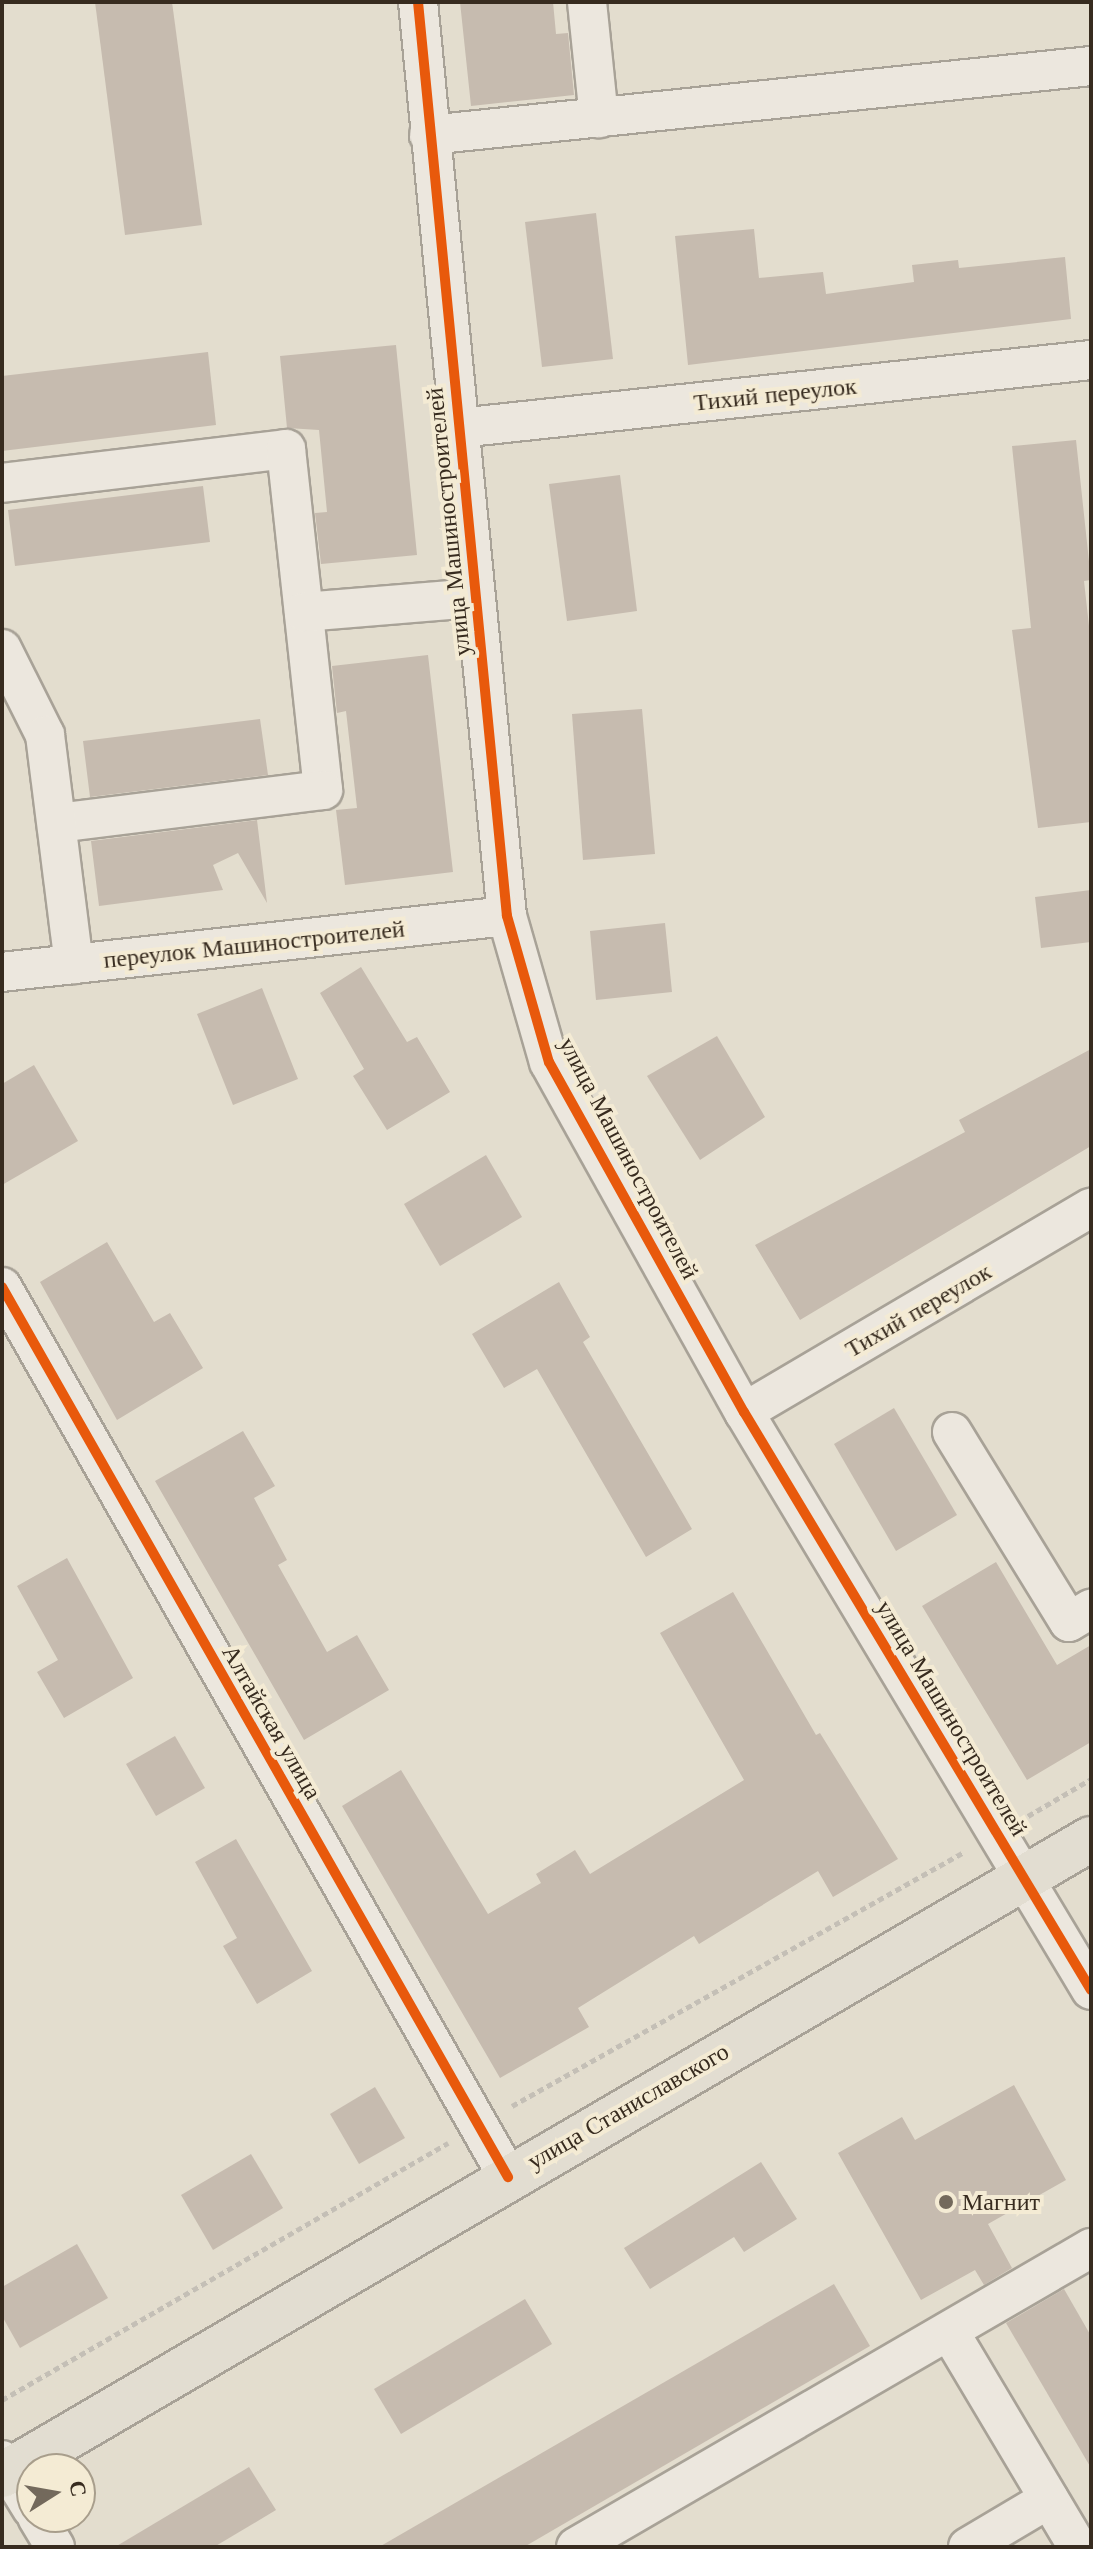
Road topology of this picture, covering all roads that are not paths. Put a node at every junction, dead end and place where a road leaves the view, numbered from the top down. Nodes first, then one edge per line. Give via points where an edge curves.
1 (418, 2) edge
2 (587, 2) edge
3 (1091, 66) edge
4 (599, 118) junction
5 (429, 135) junction
6 (1091, 360) edge
7 (459, 428) junction
8 (2, 483) edge
9 (475, 598) junction
10 (304, 612) junction
11 (2, 649) edge
12 (57, 823) junction
13 (507, 916) junction
14 (74, 964) junction
15 (2, 972) edge
16 (1091, 1208) edge
17 (2, 1287) edge
18 (744, 1412) junction
19 (952, 1432) dead end
20 (1091, 1609) edge
21 (1091, 1839) edge
22 (1024, 1877) junction
23 (1091, 1990) edge
24 (508, 2177) junction
25 (1091, 2248) edge
26 (949, 2331) junction
27 (4, 2468) edge
28 (16, 2486) edge
29 (1049, 2499) junction
30 (576, 2547) edge
31 (968, 2547) edge
32 (1078, 2547) edge

1 - 5 street, улица Машиностроителей
2 - 4 street
3 - 4 street
4 - 5 street
5 - 7 street, улица Машиностроителей
6 - 7 street, Тихий переулок
7 - 9 street, улица Машиностроителей
8 - 10 street via 286,449
9 - 10 street
9 - 13 street, улица Машиностроителей
10 - 12 street via 323,790
11 - 12 street via 45,735
12 - 14 street
13 - 14 street, переулок Машиностроителей
13 - 18 street, улица Машиностроителей via 549,1062
14 - 15 street, переулок Машиностроителей
16 - 18 street, Тихий переулок
17 - 24 street, Алтайская улица
18 - 22 street, улица Машиностроителей
19 - 20 street via 1069,1622
21 - 22 main road, улица Станиславского
22 - 23 street, улица Машиностроителей
22 - 24 main road, улица Станиславского
24 - 27 main road, улица Станиславского
25 - 26 street
26 - 29 street
26 - 30 street
27 - 28 street
29 - 31 street
29 - 32 street

